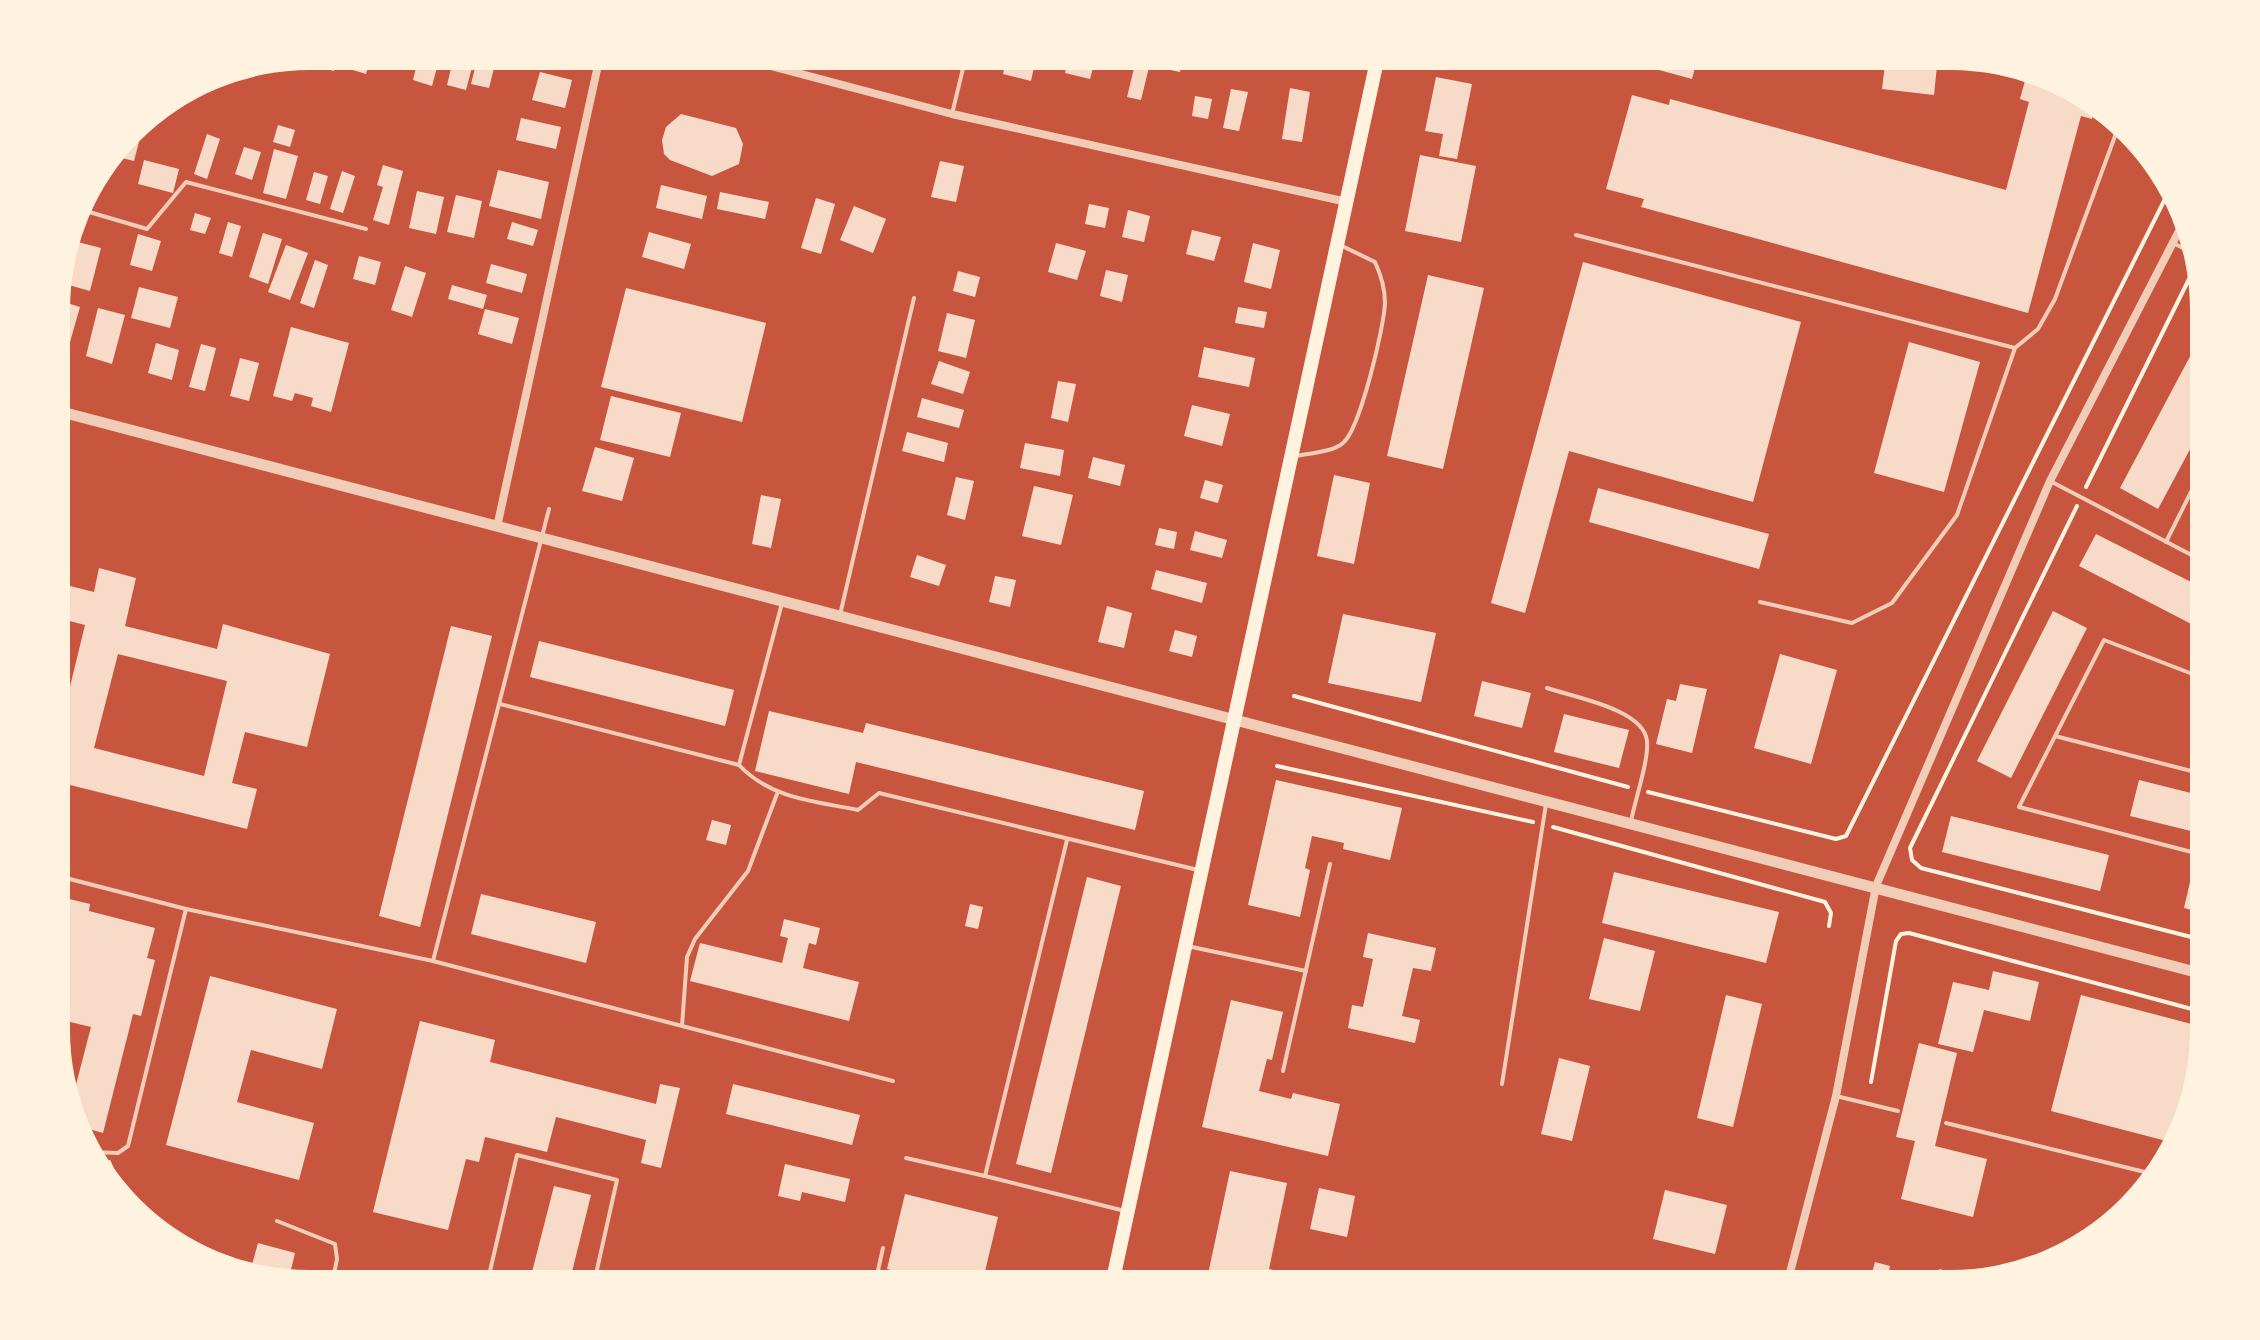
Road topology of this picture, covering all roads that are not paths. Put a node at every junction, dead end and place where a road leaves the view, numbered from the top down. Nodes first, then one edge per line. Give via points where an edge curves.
1 (1375, 70) edge
2 (597, 71) edge
3 (789, 71) edge
4 (962, 71) edge
5 (952, 114) junction
6 (2115, 137) edge
7 (1347, 202) junction
8 (91, 212) edge
9 (366, 229) dead end
10 (2177, 234) edge
11 (1576, 235) dead end
12 (2173, 242) junction
13 (1338, 244) junction
14 (2181, 246) edge
15 (914, 298) dead end
16 (2015, 348) junction
17 (70, 414) edge
18 (1292, 457) junction
19 (2050, 481) junction
20 (2189, 496) edge
21 (549, 509) dead end
22 (497, 527) junction
23 (542, 539) junction
24 (2166, 542) junction
25 (2189, 554) edge
26 (1760, 602) dead end
27 (782, 603) junction
28 (839, 618) junction
29 (2189, 673) edge
30 (1547, 688) dead end
31 (500, 704) junction
32 (1235, 722) junction
33 (2055, 736) junction
34 (739, 765) junction
35 (2189, 770) edge
36 (777, 794) junction
37 (1547, 802) junction
38 (1630, 823) junction
39 (1067, 839) junction
40 (2189, 851) edge
41 (1330, 864) dead end
42 (1201, 871) junction
43 (70, 879) edge
44 (1876, 886) junction
45 (186, 909) junction
46 (1185, 946) junction
47 (433, 961) junction
48 (2189, 970) edge
49 (1306, 971) junction
50 (682, 1026) junction
51 (1283, 1071) dead end
52 (893, 1081) dead end
53 (1502, 1084) dead end
54 (1836, 1096) junction
55 (1898, 1111) dead end
56 (1946, 1123) dead end
57 (106, 1155) edge
58 (906, 1158) dead end
59 (2143, 1172) edge
60 (985, 1176) junction
61 (1128, 1211) junction
62 (277, 1221) dead end
63 (883, 1248) dead end
64 (1791, 1269) edge
65 (335, 1270) edge
66 (490, 1270) edge
67 (597, 1270) edge
68 (878, 1270) edge
69 (1115, 1270) edge

1 - 7 main road
2 - 22 street
3 - 5 street
4 - 5 lane
5 - 7 street
6 - 16 lane via 2055,299 2038,329
7 - 13 main road
8 - 9 lane via 147,229 186,182
10 - 12 street
11 - 16 lane
12 - 14 lane
12 - 19 street
13 - 18 main road
13 - 18 lane via 1375,262 1385,304 1351,436 1341,446
15 - 28 lane
16 - 26 lane via 1957,515 1892,603 1852,623
17 - 22 street
18 - 32 main road
19 - 24 lane
19 - 44 street
20 - 24 lane
21 - 23 lane
22 - 23 street
23 - 27 street
23 - 31 lane
24 - 25 lane
27 - 28 street
27 - 34 lane
28 - 32 street
29 - 33 lane via 2104,640
30 - 38 lane via 1630,715 1642,728 1647,741
31 - 34 lane
31 - 47 lane
32 - 37 street
32 - 42 main road
33 - 35 lane
33 - 40 lane via 2019,807
34 - 36 lane
36 - 39 lane via 858,810 879,793
36 - 50 lane via 748,871 687,957
37 - 38 street
37 - 53 lane
38 - 44 street
39 - 42 lane
39 - 60 lane
41 - 49 lane
42 - 46 main road
43 - 45 lane
44 - 48 street
44 - 54 street
45 - 47 lane
45 - 57 lane via 128,1146
46 - 49 lane
46 - 61 main road
47 - 50 lane
49 - 51 lane
50 - 52 lane
54 - 55 lane
54 - 64 street
56 - 59 lane
58 - 60 lane
60 - 61 lane
61 - 69 main road
62 - 65 lane via 335,1244
63 - 68 lane
66 - 67 lane via 517,1155 617,1180

